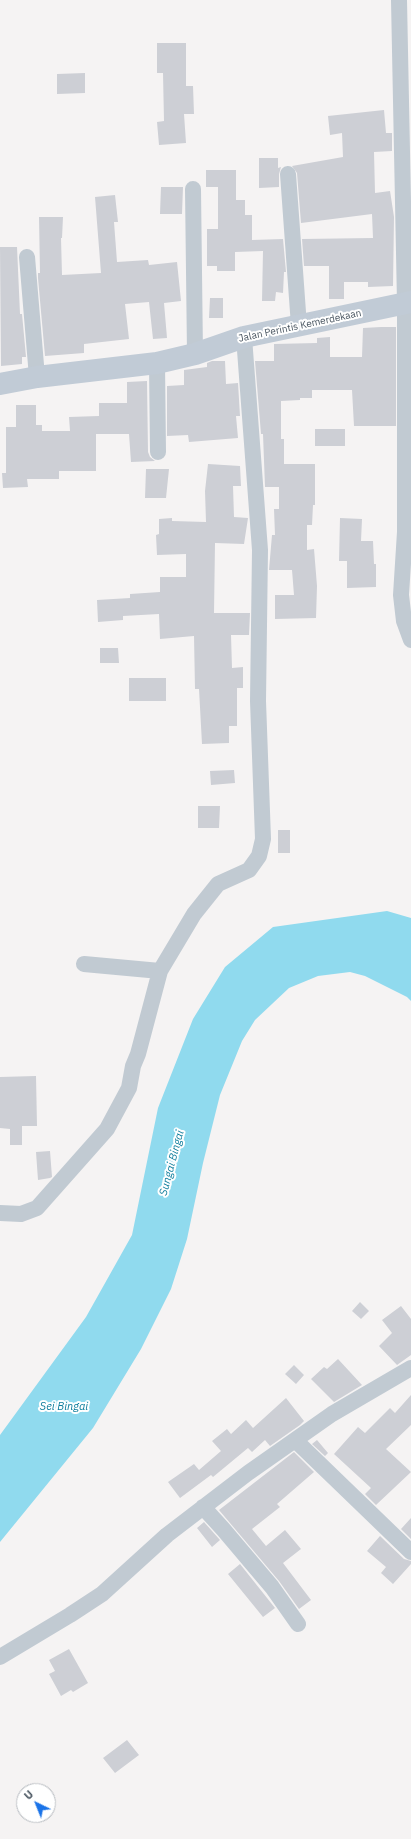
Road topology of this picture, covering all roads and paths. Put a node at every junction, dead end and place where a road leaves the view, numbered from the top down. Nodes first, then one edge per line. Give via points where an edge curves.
1 (399, 0) edge
2 (288, 174) dead end
3 (193, 189) dead end
4 (27, 257) dead end
5 (408, 303) edge
6 (298, 326) junction
7 (244, 337) junction
8 (195, 354) junction
9 (157, 363) junction
10 (37, 377) junction
11 (0, 384) edge
12 (158, 452) dead end
13 (411, 640) edge
14 (84, 964) dead end
15 (160, 971) junction
16 (0, 1213) edge
17 (411, 1368) edge
18 (296, 1441) junction
19 (203, 1506) junction
20 (411, 1552) edge
21 (298, 1624) dead end
22 (0, 1657) edge

1 - 5 street
2 - 6 street
3 - 8 street
4 - 10 street
5 - 6 street, Jalan Perintis Kemerdekaan
5 - 13 street via 405,532 401,595 404,621
6 - 7 street, Jalan Perintis Kemerdekaan
7 - 8 street, Jalan Perintis Kemerdekaan
7 - 15 street via 260,550 258,701 263,839 259,856 249,870 218,884 194,914
8 - 9 street, Jalan Perintis Kemerdekaan
9 - 10 street, Jalan Perintis Kemerdekaan
9 - 12 street
10 - 11 street, Jalan Perintis Kemerdekaan
14 - 15 street
15 - 16 street via 129,1088 107,1129 37,1208 21,1214
17 - 18 street via 332,1414
18 - 19 street
18 - 20 street
19 - 21 street via 272,1587
19 - 22 street via 102,1594

